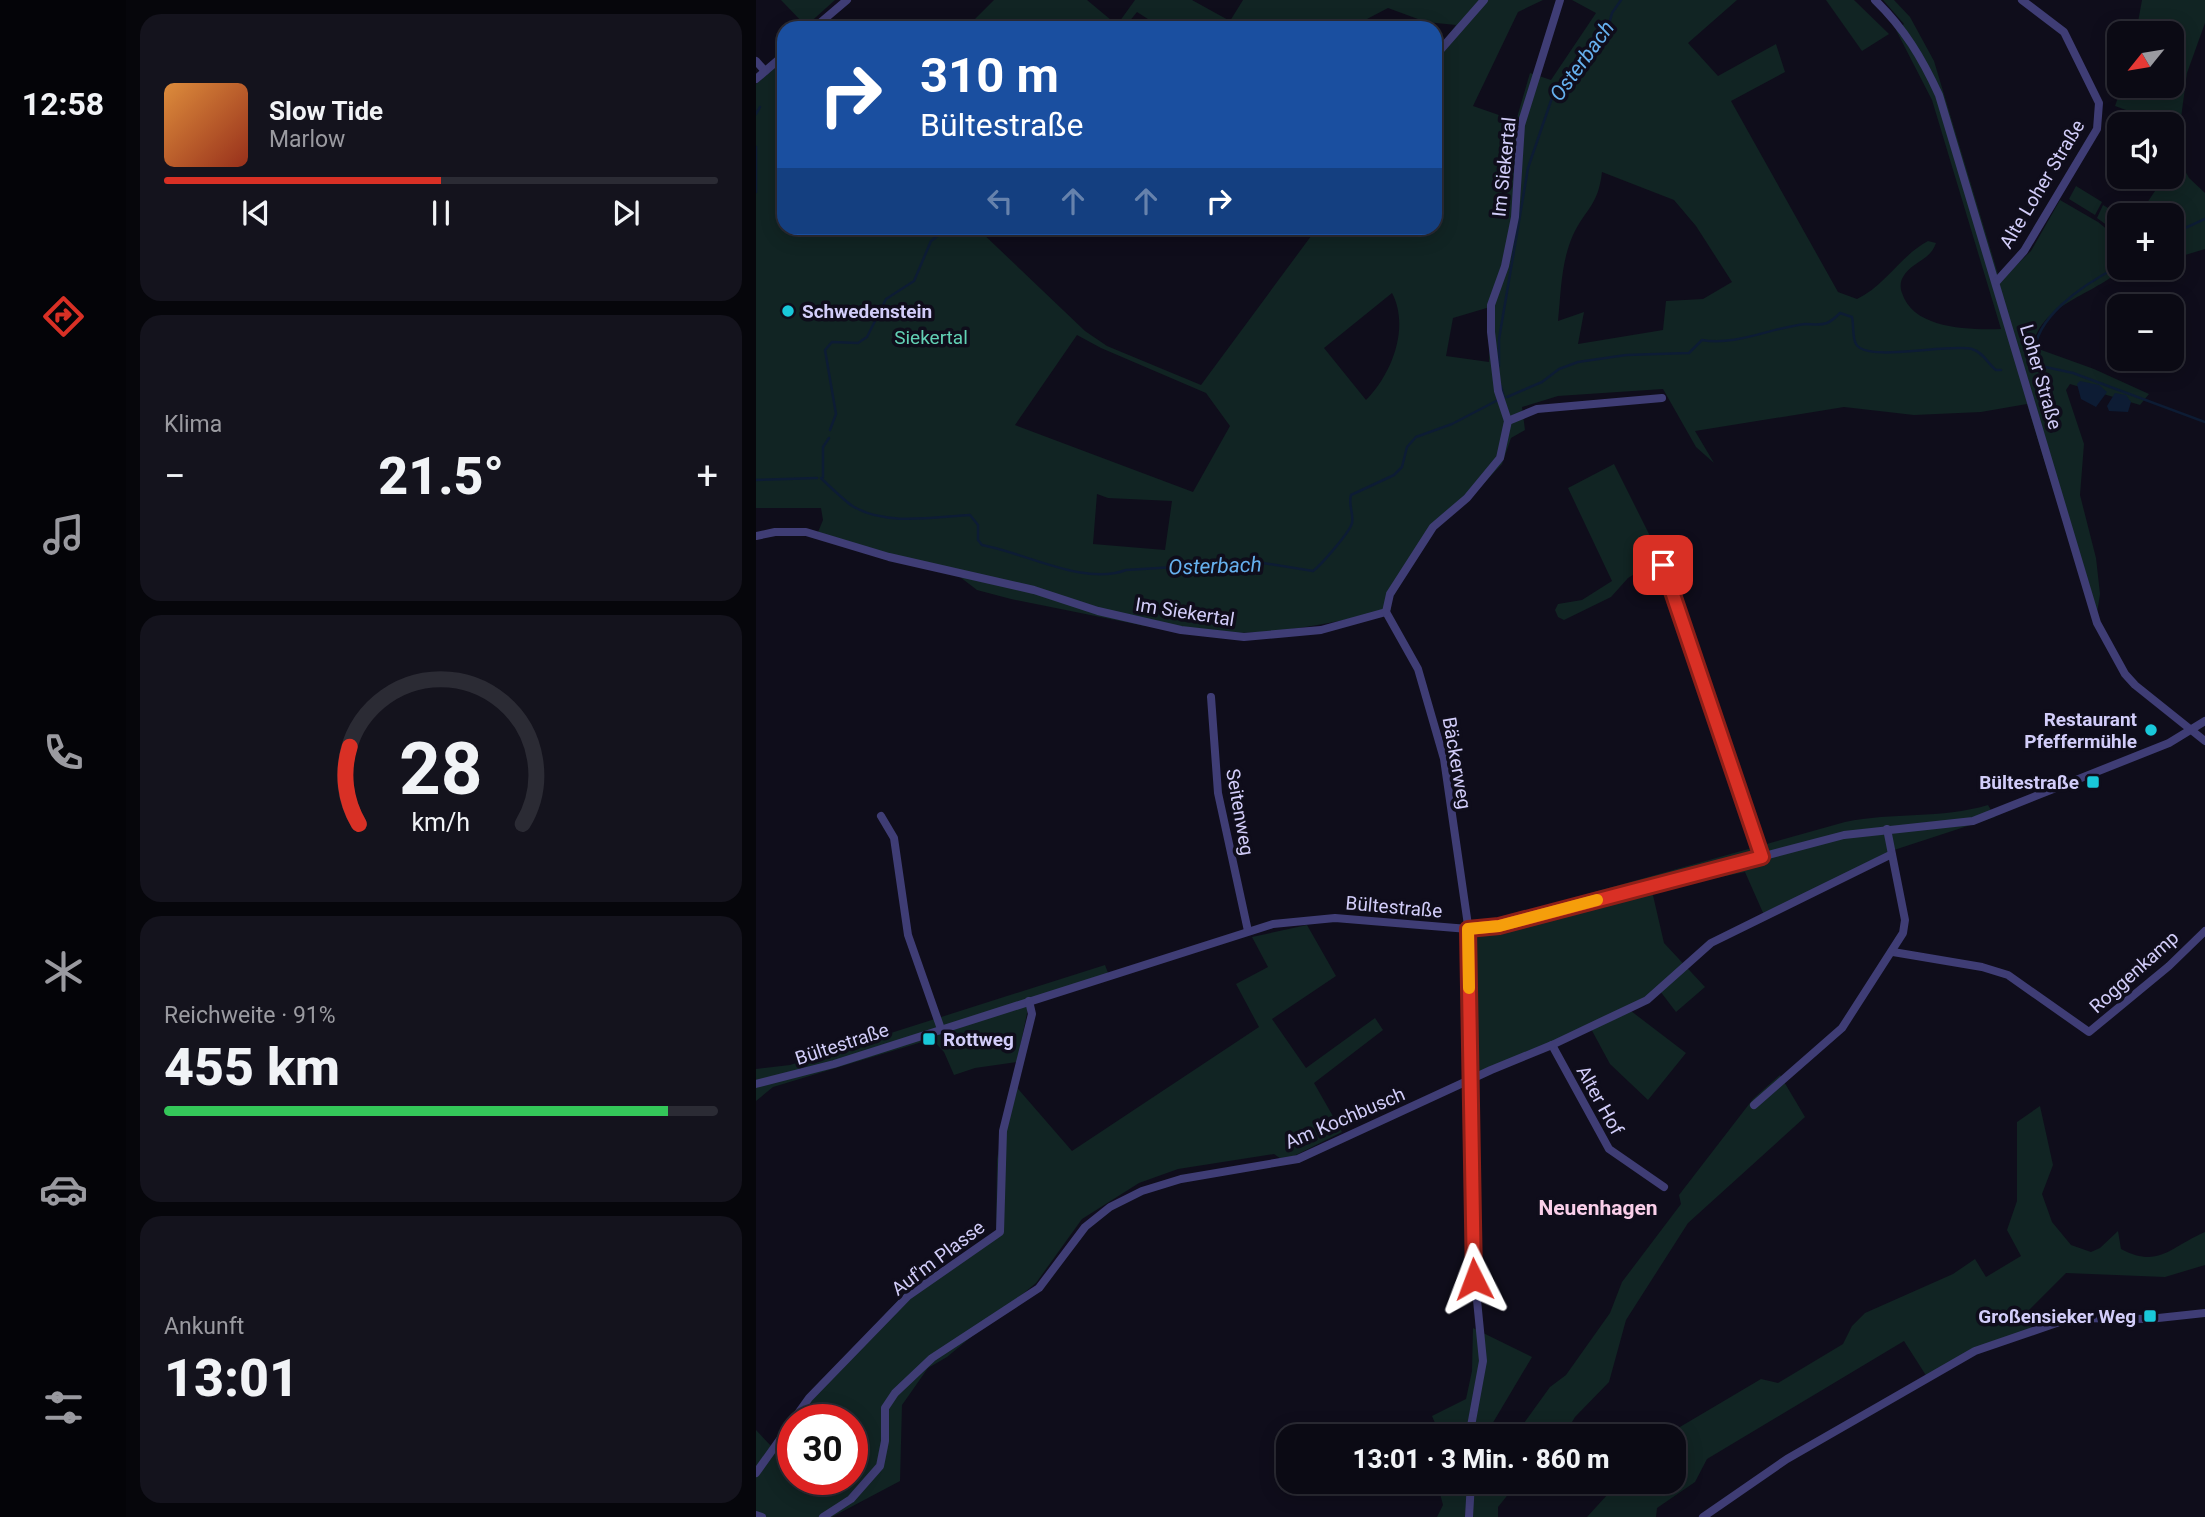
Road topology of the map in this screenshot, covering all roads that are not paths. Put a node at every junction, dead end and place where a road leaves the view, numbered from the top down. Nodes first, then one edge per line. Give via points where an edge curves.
1 (847, 0) edge
2 (1484, 0) edge
3 (1560, 0) edge
4 (1875, 0) edge
5 (2022, 0) edge
6 (822, 21) edge
7 (1442, 48) edge
8 (756, 61) edge
9 (777, 61) edge
10 (765, 71) junction
11 (756, 79) edge
12 (1997, 281) junction
13 (1662, 398) dead end
14 (1508, 421) junction
15 (756, 536) edge
16 (1663, 565) dead end
17 (1386, 612) junction
18 (1211, 697) dead end
19 (2205, 721) edge
20 (2191, 730) junction
21 (2205, 741) edge
22 (881, 816) dead end
23 (1887, 829) junction
24 (1890, 855) junction
25 (1762, 857) junction
26 (1468, 929) junction
27 (1248, 930) junction
28 (2205, 931) edge
29 (1893, 952) junction
30 (1029, 1001) junction
31 (941, 1029) junction
32 (1552, 1045) junction
33 (1472, 1081) junction
34 (756, 1084) edge
35 (1754, 1105) dead end
36 (1664, 1187) dead end
37 (2205, 1313) edge
38 (805, 1404) edge
39 (1471, 1424) edge
40 (777, 1443) edge
41 (756, 1473) edge
42 (1470, 1494) edge
43 (756, 1515) edge
44 (762, 1517) edge
45 (823, 1517) edge
46 (1469, 1517) edge
47 (1703, 1517) edge

1 - 6 street
2 - 7 street
3 - 14 street, Im Siekertal via 1521,125 1515,217 1491,305 1491,332
4 - 12 street, Loher Straße via 1899,23 1939,95
5 - 12 street, Alte Loher Straße via 2064,32 2099,103 2097,129 2024,251
8 - 10 street
9 - 10 street
10 - 11 street
12 - 20 street, Loher Straße via 2097,623 2125,674
13 - 14 street via 1537,409
14 - 17 street, Im Siekertal via 1500,458 1467,498 1433,527 1390,594
15 - 17 street, Im Siekertal via 806,532 1181,630 1244,637 1321,630
16 - 25 street
17 - 26 street, Bäckerweg via 1418,669 1441,747
18 - 27 street, Seitenweg via 1218,793
19 - 20 street, Bültestraße
20 - 21 street, Loher Straße
20 - 23 street, Bültestraße via 2169,744 1973,821
22 - 31 street via 894,838 908,935
23 - 24 street
23 - 25 street, Bültestraße via 1844,835
24 - 29 street via 1905,920
24 - 32 street, Am Kochbusch via 1711,943 1647,1000
25 - 26 street, Bültestraße via 1499,926
26 - 27 street, Bültestraße via 1335,918 1297,919
26 - 33 street, Bäckerweg
27 - 30 street, Bültestraße
28 - 29 street, Roggenkamp via 2089,1032 2008,975
29 - 35 street via 1842,1028
30 - 31 street, Bültestraße
30 - 38 street, Auf'm Plasse via 1032,1014 1003,1131 1000,1232 908,1296
31 - 34 street, Bültestraße
32 - 33 street, Am Kochbusch
32 - 36 street, Alter Hof via 1609,1149
33 - 39 street, Bäckerweg via 1471,1239 1483,1361
33 - 45 street, Am Kochbusch via 1298,1159 1181,1180 1142,1191 1110,1207 1085,1227 1038,1288 932,1358 895,1393 886,1408 880,1465 851,1499
37 - 47 street via 2148,1319 2071,1318 1975,1351 1787,1459
40 - 41 street, Auf'm Plasse
42 - 46 street
43 - 44 street

